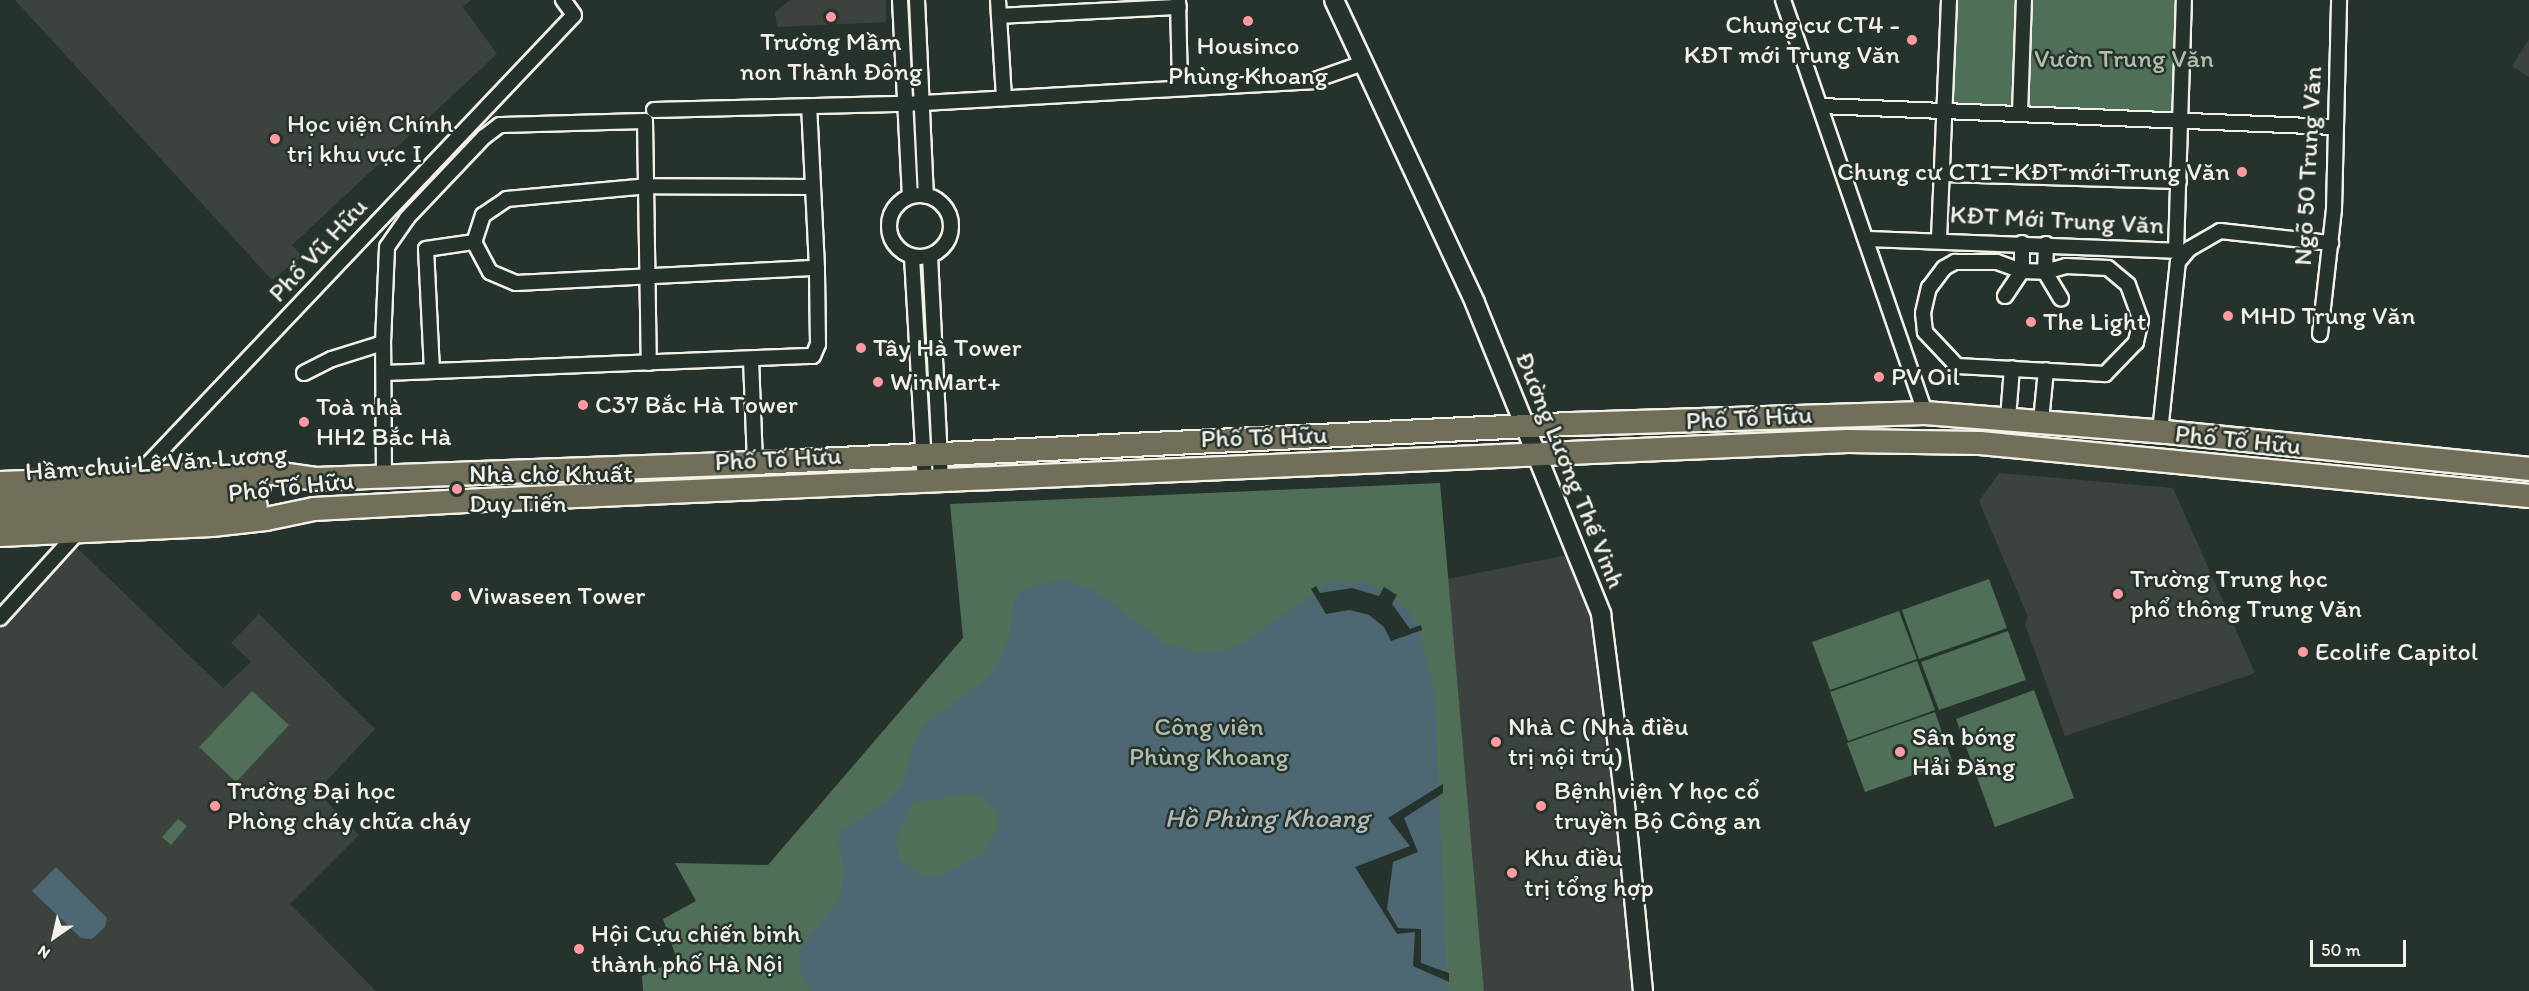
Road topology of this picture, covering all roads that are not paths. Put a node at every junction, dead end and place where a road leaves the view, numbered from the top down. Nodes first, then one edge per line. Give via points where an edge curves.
1 (563, 0) edge
2 (900, 0) edge
3 (917, 0) edge
4 (998, 0) edge
5 (1334, 0) edge
6 (1783, 0) edge
7 (1949, 0) edge
8 (2024, 0) edge
9 (2184, 0) edge
10 (2339, 0) edge
11 (1178, 3) edge
12 (999, 16) junction
13 (1363, 63) junction
14 (1180, 88) junction
15 (1004, 98) junction
16 (922, 102) junction
17 (905, 104) junction
18 (1821, 106) junction
19 (809, 107) junction
20 (654, 110) dead end
21 (1945, 111) junction
22 (2019, 113) junction
23 (2180, 119) junction
24 (2336, 127) junction
25 (1943, 174) junction
26 (2179, 181) junction
27 (649, 186) junction
28 (813, 187) junction
29 (910, 196) junction
30 (926, 196) junction
31 (1868, 239) junction
32 (1939, 239) junction
33 (474, 242) junction
34 (2022, 243) junction
35 (2331, 243) junction
36 (2046, 244) junction
37 (930, 256) junction
38 (912, 257) junction
39 (817, 268) junction
40 (2022, 271) junction
41 (2044, 273) junction
42 (647, 279) junction
43 (2005, 296) dead end
44 (2061, 299) dead end
45 (2320, 334) dead end
46 (383, 344) junction
47 (751, 359) junction
48 (649, 363) junction
49 (2012, 368) junction
50 (2046, 370) junction
51 (432, 371) junction
52 (385, 372) junction
53 (304, 373) dead end
54 (1924, 413) junction
55 (2008, 417) junction
56 (2042, 421) junction
57 (1526, 427) junction
58 (2163, 432) junction
59 (932, 455) junction
60 (1538, 457) junction
61 (2161, 460) junction
62 (755, 463) junction
63 (2529, 469) edge
64 (384, 475) junction
65 (316, 479) junction
66 (133, 480) junction
67 (933, 480) junction
68 (0, 483) edge
69 (2529, 496) edge
70 (0, 501) edge
71 (314, 509) junction
72 (0, 518) edge
73 (80, 530) junction
74 (0, 535) edge
75 (0, 618) edge
76 (1642, 991) edge

1 - 66 street, Phố Vũ Hữu via 574,15
2 - 17 street
3 - 16 street
4 - 12 street
5 - 13 street, Đường Lương Thế Vinh
6 - 18 street
7 - 21 street
8 - 22 street
9 - 23 street, KĐT Mới Trung Văn
10 - 24 street, Ngõ 50 Trung Văn
11 - 12 street
11 - 14 street
12 - 15 street
13 - 14 street via 1312,81
13 - 57 street, Đường Lương Thế Vinh via 1472,296
14 - 15 street
15 - 16 street
16 - 17 street
16 - 30 street
17 - 19 street
17 - 29 street
18 - 21 street
18 - 31 street
19 - 20 street
19 - 28 street
21 - 22 street
21 - 25 street
22 - 23 street
23 - 24 street
23 - 26 street, KĐT Mới Trung Văn
24 - 35 street, Ngõ 50 Trung Văn
25 - 26 street, KĐT Mới Trung Văn
25 - 32 street
26 - 36 street, KĐT Mới Trung Văn via 2176,251
27 - 28 street
27 - 33 street via 507,199 483,215
27 - 42 street
27 - 46 street via 645,121 500,125 484,136 394,233 384,260
28 - 39 street
29 - 30 street
29 - 38 street via 896,205 888,229 894,245
30 - 37 street via 943,206 951,224 946,243
31 - 32 street, KĐT Mới Trung Văn
31 - 54 street
32 - 34 street, KĐT Mới Trung Văn
33 - 42 street via 490,272 516,283
33 - 51 street via 426,249
34 - 36 street, KĐT Mới Trung Văn
34 - 40 street
35 - 45 street, Ngõ 50 Trung Văn
35 - 58 street via 2220,231 2189,249 2178,262
36 - 41 street
37 - 38 street
37 - 59 street
38 - 59 street
39 - 42 street
39 - 47 street via 818,344 813,356
40 - 41 street
40 - 43 street
40 - 49 street via 1997,262 1955,262 1944,268 1929,288 1923,313 1925,333 1957,366
41 - 44 street
41 - 50 street via 2066,266 2108,268 2128,285 2142,320 2136,342 2105,374
42 - 48 street
46 - 52 street
46 - 53 street via 332,359
47 - 48 street
47 - 62 street
48 - 51 street
49 - 50 street
49 - 55 street
50 - 56 street
51 - 52 street
52 - 64 street
54 - 55 main road, Phố Tố Hữu
54 - 57 main road, Phố Tố Hữu
55 - 56 main road, Phố Tố Hữu
56 - 58 main road, Phố Tố Hữu
57 - 59 main road, Phố Tố Hữu
57 - 60 street, Đường Lương Thế Vinh
58 - 61 main road
58 - 63 main road, Phố Tố Hữu
59 - 62 main road, Phố Tố Hữu
59 - 67 street
60 - 61 main road, Phố Tố Hữu via 1909,440
60 - 67 main road, Phố Tố Hữu
60 - 76 street, Đường Lương Thế Vinh via 1601,614 1607,641
61 - 69 main road, Phố Tố Hữu
62 - 64 main road, Phố Tố Hữu
64 - 65 main road, Phố Tố Hữu
65 - 66 main road, Phố Tố Hữu via 274,473
65 - 70 main road, Hầm chui Lê Văn Lương via 276,488
66 - 68 main road, Phố Tố Hữu
67 - 71 main road, Phố Tố Hữu
71 - 72 main road, Hầm chui Lê Văn Lương via 277,505
71 - 73 main road, Phố Tố Hữu via 212,525
73 - 74 main road, Phố Tố Hữu
73 - 75 street

